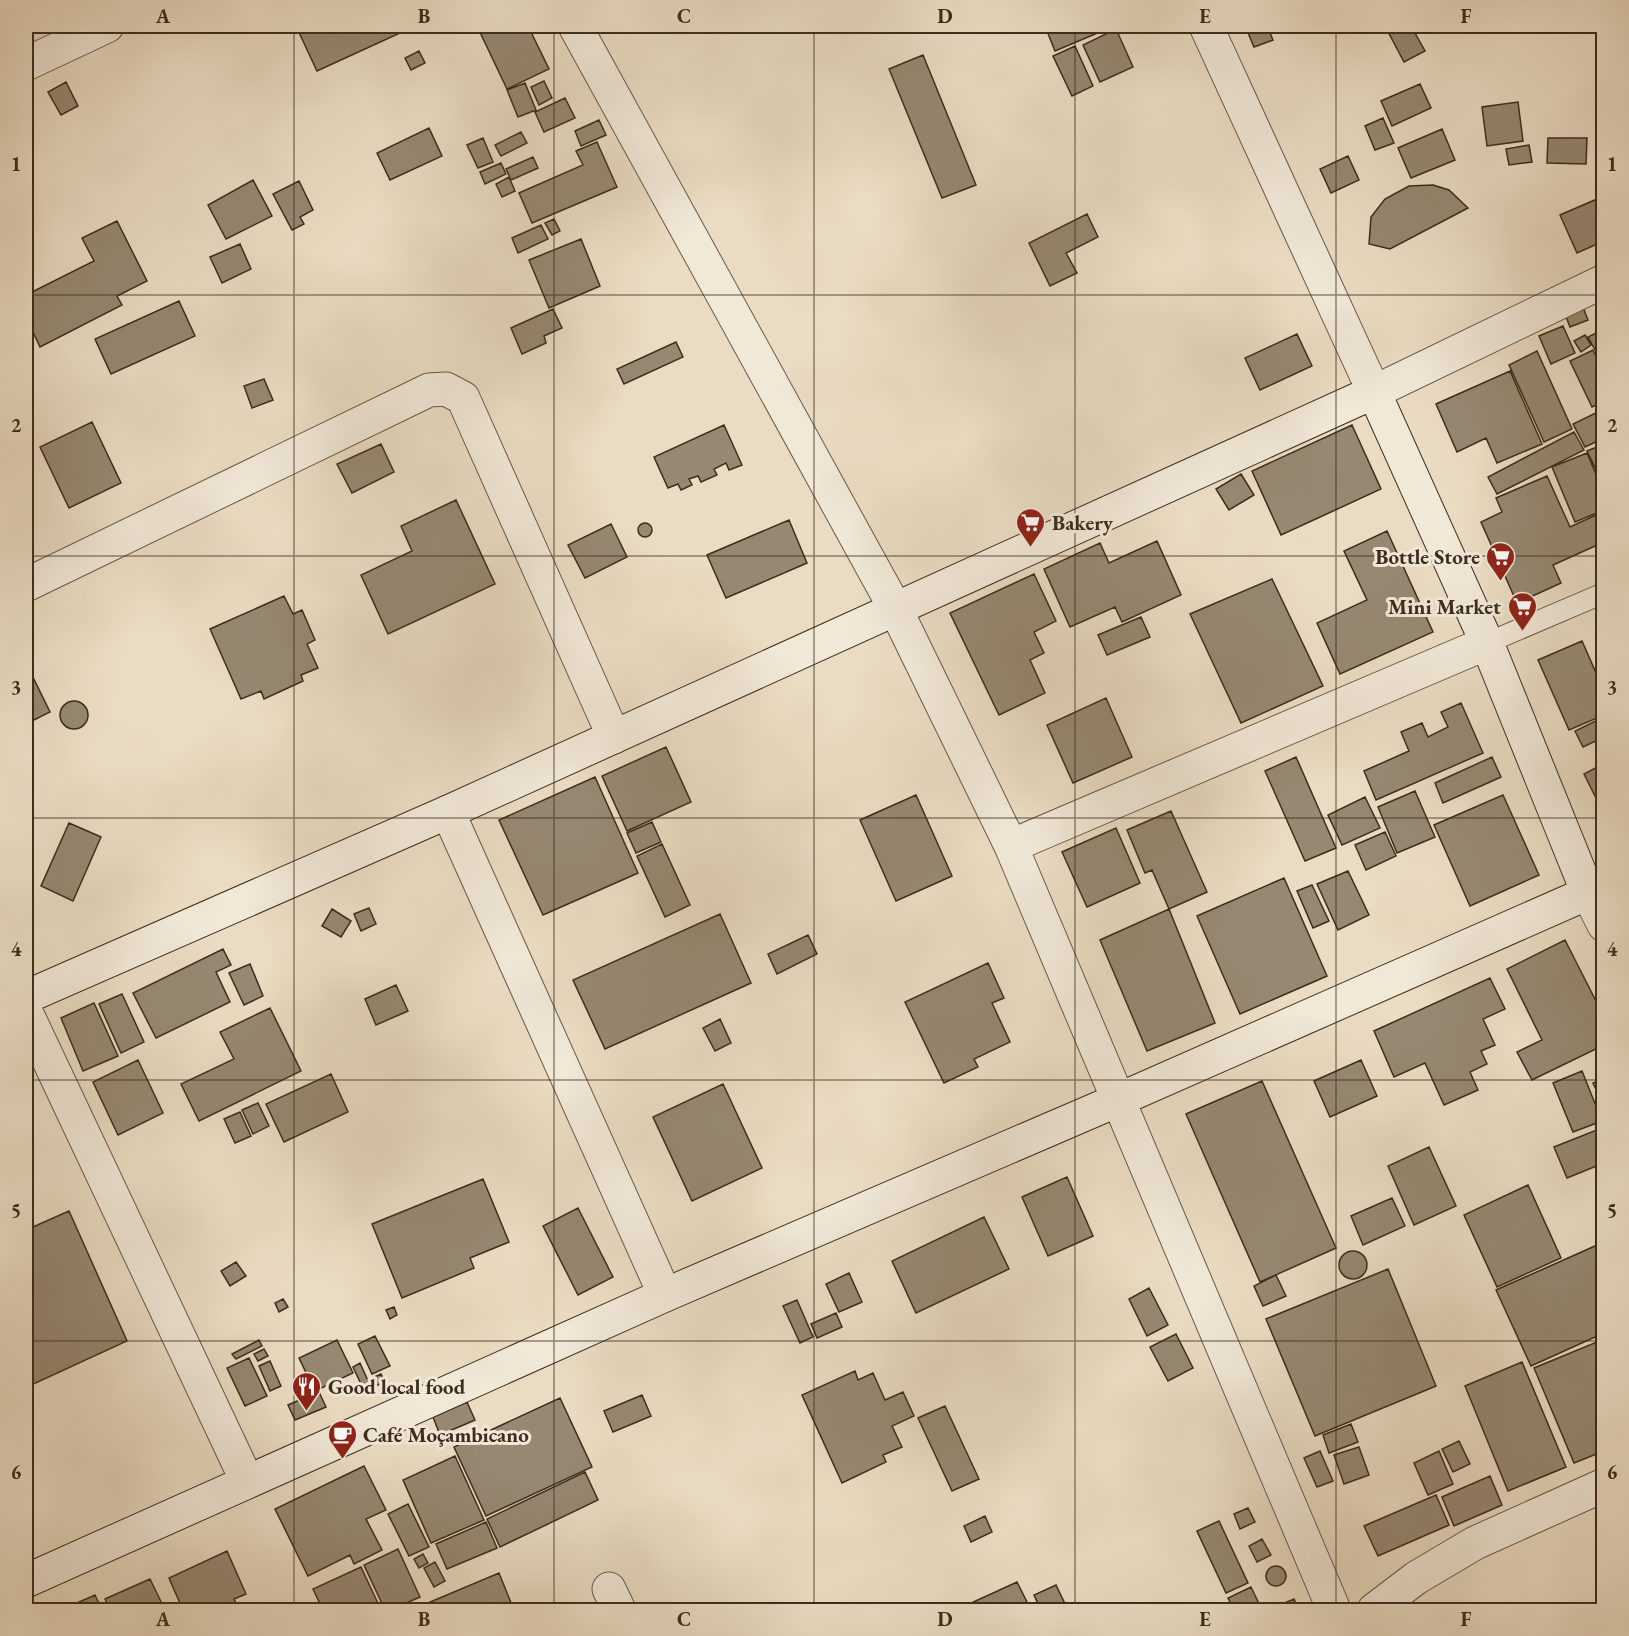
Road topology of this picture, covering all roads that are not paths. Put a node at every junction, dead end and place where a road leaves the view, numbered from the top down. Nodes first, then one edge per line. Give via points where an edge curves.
1 (107, 26) edge
2 (575, 26) edge
3 (1206, 26) edge
4 (26, 64) edge
5 (1604, 280) edge
6 (1374, 392) junction
7 (26, 585) edge
8 (1604, 593) edge
9 (895, 608) junction
10 (1487, 643) junction
11 (614, 736) junction
12 (448, 812) junction
13 (1011, 846) junction
14 (1588, 893) junction
15 (1604, 925) edge
16 (26, 996) edge
17 (26, 1012) edge
18 (1118, 1100) junction
19 (665, 1295) junction
20 (247, 1481) junction
21 (1604, 1485) edge
22 (26, 1581) edge
23 (1334, 1611) edge
24 (1374, 1611) edge

1 - 4 street
2 - 9 street
3 - 6 street
5 - 6 street
6 - 9 street
6 - 10 street
7 - 11 street via 429,390 446,389 463,398
8 - 10 lane
9 - 11 street
9 - 13 street
10 - 13 street
10 - 14 street
11 - 12 street
12 - 16 street
12 - 19 street
13 - 18 street
14 - 15 street
14 - 18 street
17 - 20 street
18 - 19 street
18 - 23 street
19 - 20 street
20 - 22 street
21 - 24 street via 1475,1543 1416,1578

